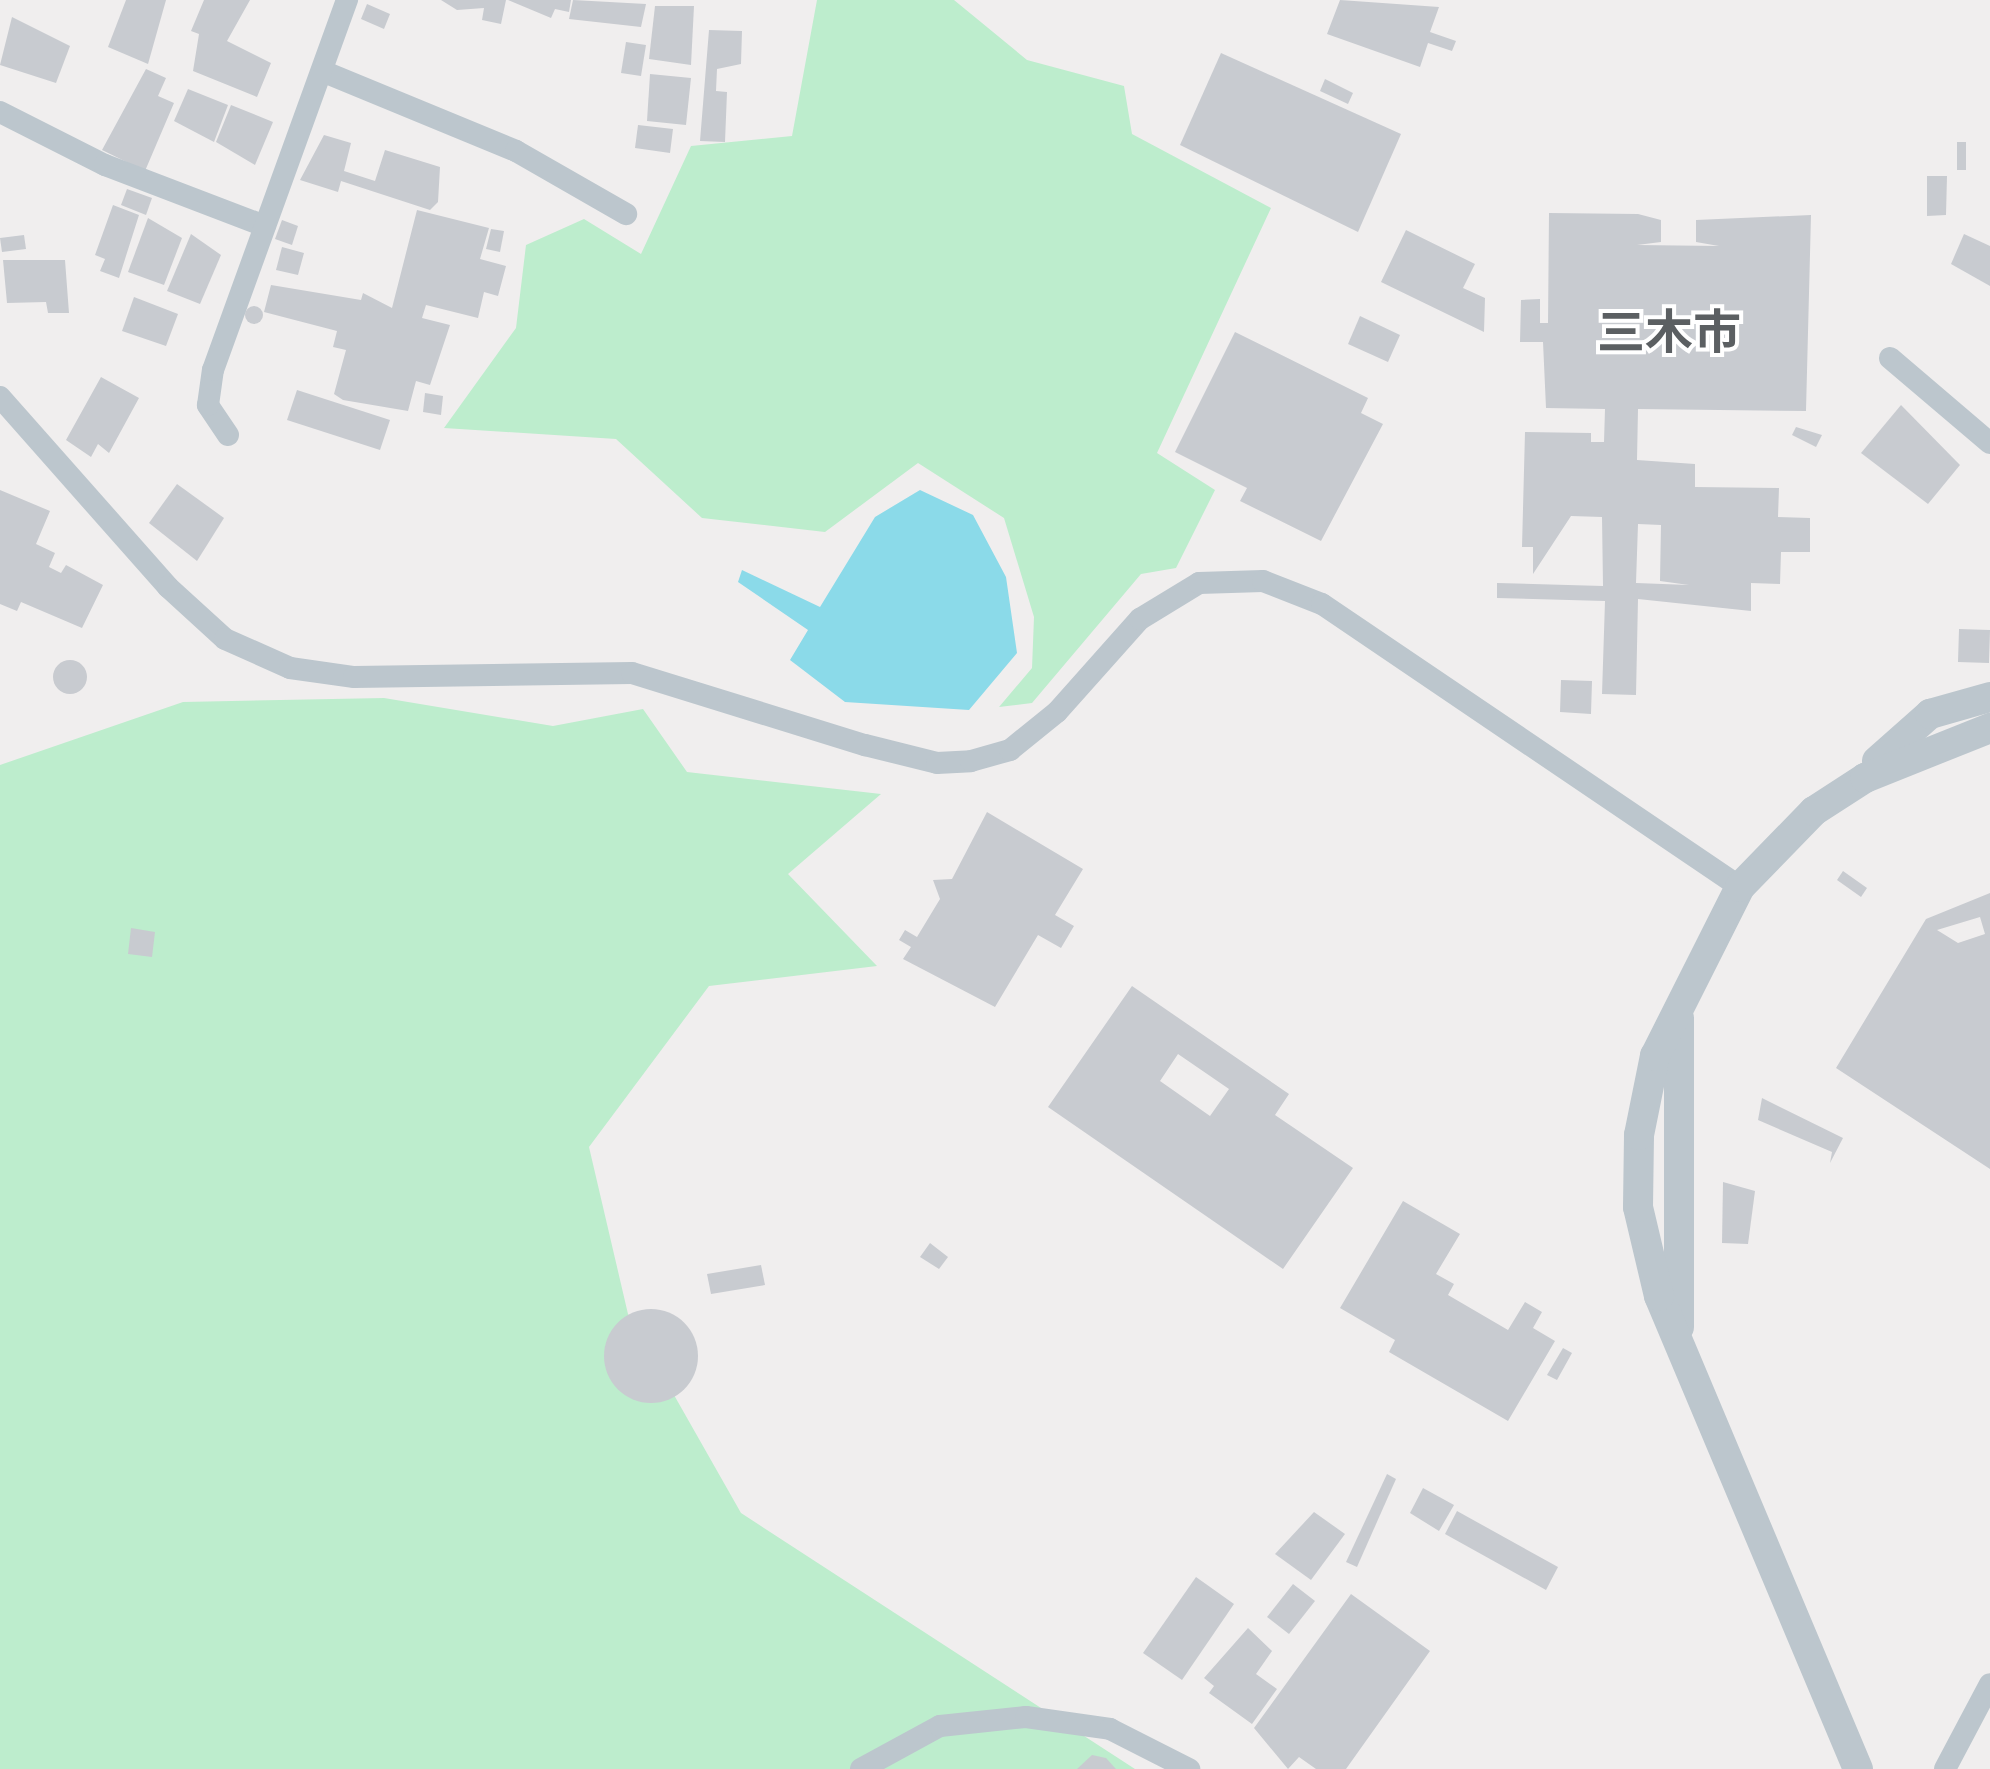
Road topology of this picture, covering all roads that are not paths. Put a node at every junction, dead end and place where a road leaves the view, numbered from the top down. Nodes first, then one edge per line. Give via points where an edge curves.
1 (347, 0) edge
2 (322, 71) junction
3 (0, 112) edge
4 (626, 214) dead end
5 (265, 226) junction
6 (1890, 358) dead end
7 (0, 397) edge
8 (228, 434) dead end
9 (1990, 443) edge
10 (1990, 697) edge
11 (1990, 728) edge
12 (1841, 793) junction
13 (1740, 887) junction
14 (1990, 1684) edge
15 (861, 1769) edge
16 (1190, 1769) edge
17 (1858, 1769) edge
18 (1944, 1769) edge

1 - 2 street
2 - 4 street via 516,150
2 - 5 street
3 - 5 street via 105,165
5 - 8 street via 213,370 208,405
6 - 9 street
7 - 13 street via 168,587 225,639 290,668 354,677 632,672 865,745 937,763 972,761 1010,750 1057,712 1140,618 1199,583 1263,581 1322,604
10 - 12 street via 1930,714
11 - 12 street
12 - 13 street
13 - 17 street via 1680,995 1639,1134 1638,1208 1680,1358 1826,1676
14 - 18 street
15 - 16 street via 940,1726 1026,1716 1110,1729

